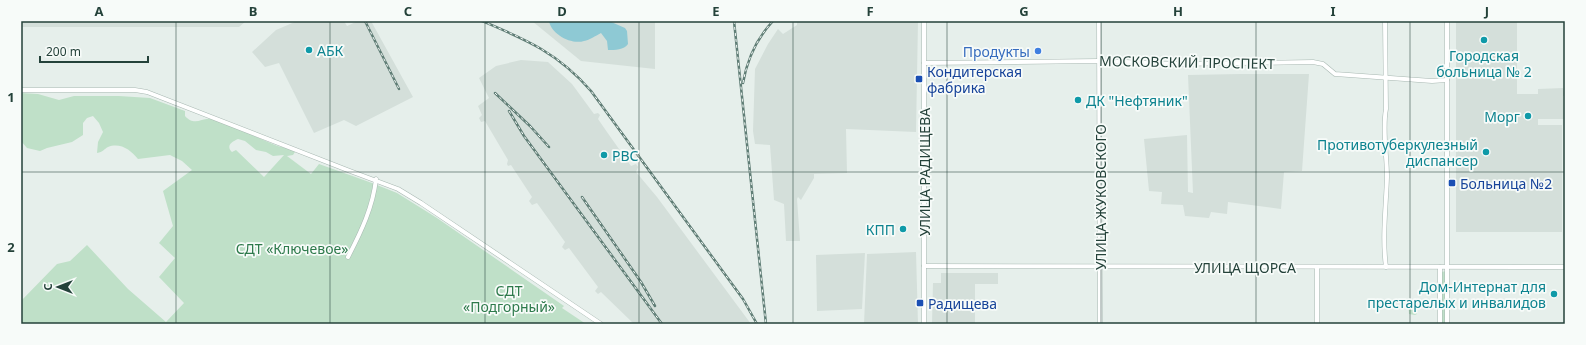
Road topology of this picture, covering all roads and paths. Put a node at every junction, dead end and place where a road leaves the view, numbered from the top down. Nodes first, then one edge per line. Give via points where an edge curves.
1 (924, 21) edge
2 (1100, 21) edge
3 (1385, 21) edge
4 (1447, 21) edge
5 (1099, 61) junction
6 (924, 63) junction
7 (1386, 76) junction
8 (1447, 80) junction
9 (21, 90) edge
10 (376, 179) junction
11 (348, 257) dead end
12 (924, 266) junction
13 (1099, 267) junction
14 (1317, 267) junction
15 (1386, 267) junction
16 (1440, 267) junction
17 (1447, 267) junction
18 (1565, 267) edge
19 (602, 324) edge
20 (924, 324) edge
21 (1100, 324) edge
22 (1317, 324) edge
23 (1440, 324) edge
24 (1447, 324) edge

1 - 6 street, УЛИЦА РАДИЩЕВА
2 - 5 street, УЛИЦА ЖУКОВСКОГО
3 - 7 street
4 - 8 street
5 - 6 street, МОСКОВСКИЙ ПРОСПЕКТ
5 - 7 street, МОСКОВСКИЙ ПРОСПЕКТ via 1178,64 1313,62 1323,64 1335,74
5 - 13 street, УЛИЦА ЖУКОВСКОГО
6 - 12 street, УЛИЦА РАДИЩЕВА
7 - 8 street, МОСКОВСКИЙ ПРОСПЕКТ
7 - 15 street via 1384,121 1387,177 1383,242
8 - 17 street
9 - 10 street via 147,92
10 - 11 street via 370,209
10 - 19 street via 398,188
12 - 13 street, УЛИЦА ЩОРСА
12 - 20 street, УЛИЦА РАДИЩЕВА
13 - 14 street, УЛИЦА ЩОРСА
13 - 21 street, УЛИЦА ЖУКОВСКОГО
14 - 15 street, УЛИЦА ЩОРСА
14 - 22 street
15 - 16 street, УЛИЦА ЩОРСА
16 - 17 street, УЛИЦА ЩОРСА
16 - 23 street
17 - 18 street, УЛИЦА ЩОРСА
17 - 24 street

